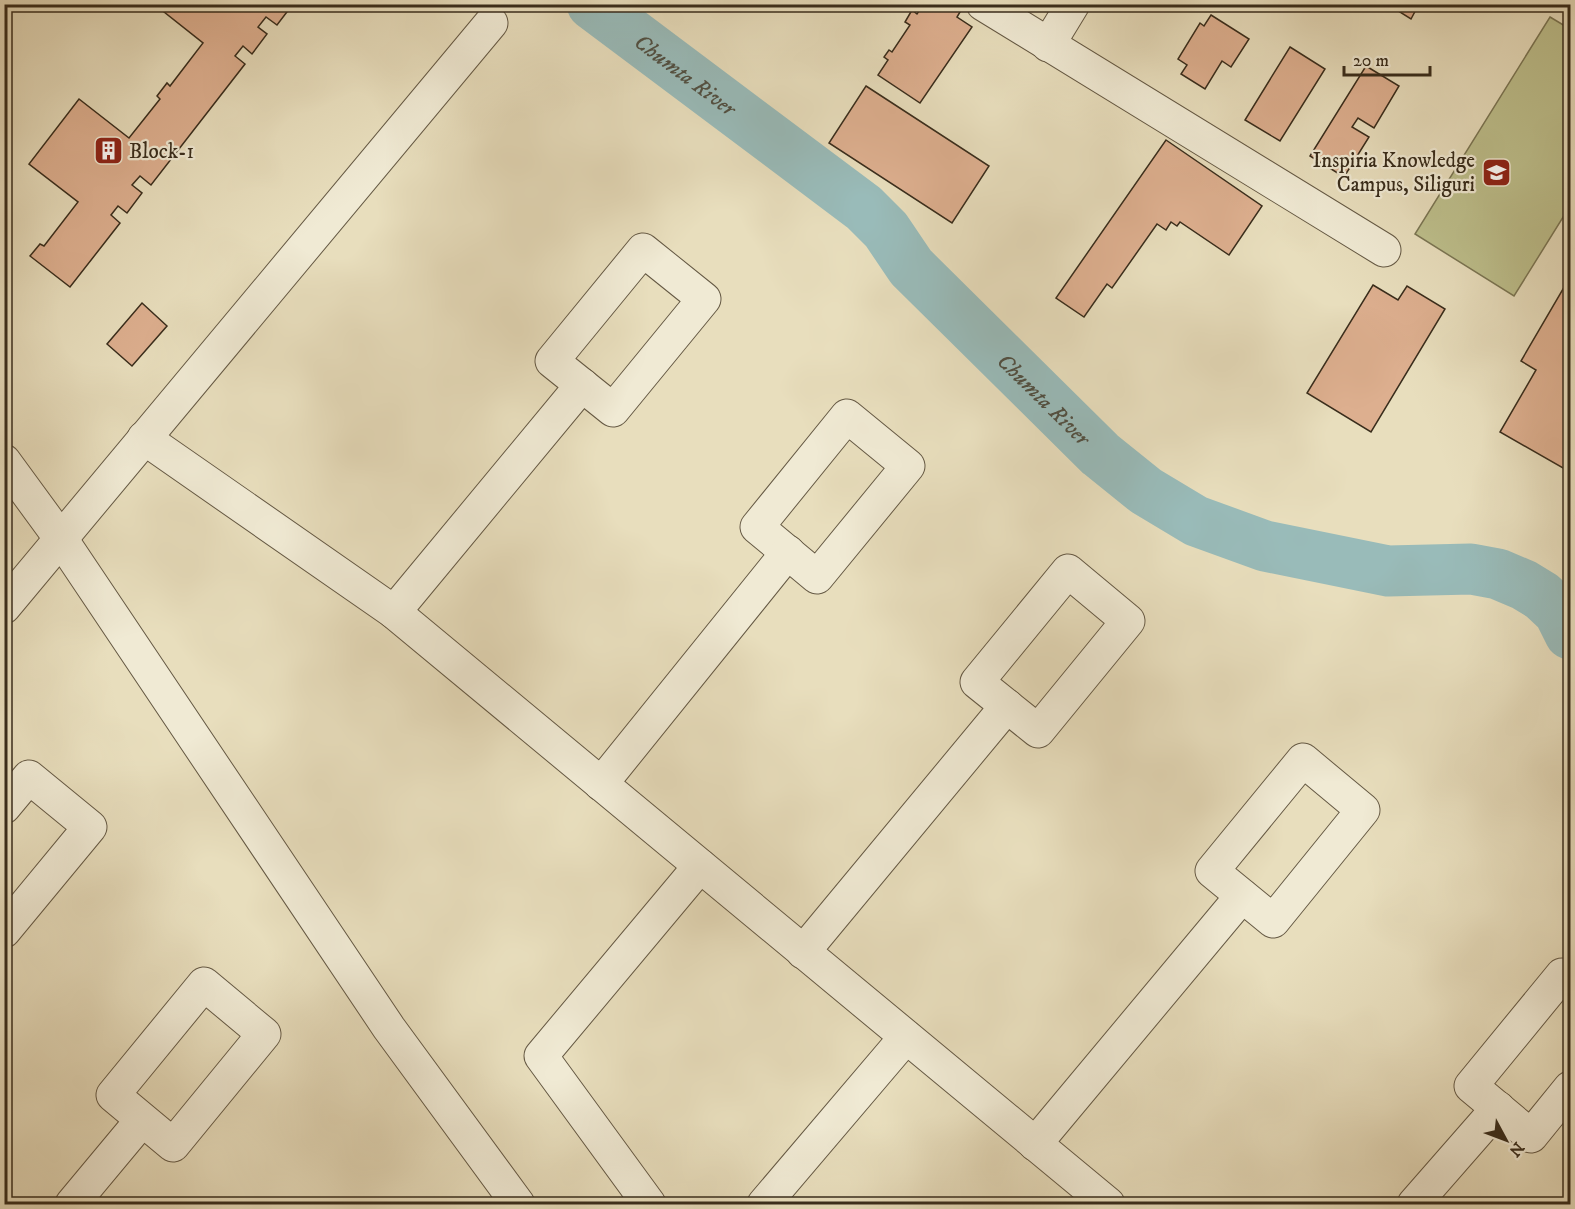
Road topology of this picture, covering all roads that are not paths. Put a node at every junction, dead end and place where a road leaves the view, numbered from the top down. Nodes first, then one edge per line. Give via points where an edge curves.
1 (983, 4) edge
2 (1073, 4) edge
3 (491, 23) dead end
4 (1048, 45) junction
5 (1384, 250) dead end
6 (582, 385) junction
7 (144, 438) junction
8 (4, 461) edge
9 (61, 539) junction
10 (788, 552) junction
11 (4, 607) edge
12 (394, 612) junction
13 (1006, 706) junction
14 (601, 784) junction
15 (4, 807) edge
16 (700, 866) junction
17 (1242, 896) junction
18 (4, 931) edge
19 (804, 952) junction
20 (1570, 982) edge
21 (906, 1037) junction
22 (1570, 1088) edge
23 (1498, 1108) junction
24 (142, 1120) junction
25 (1035, 1144) junction
26 (72, 1204) edge
27 (518, 1204) edge
28 (649, 1204) edge
29 (764, 1204) edge
30 (1108, 1204) edge
31 (1414, 1204) edge

1 - 4 street
2 - 4 street
3 - 7 street
4 - 5 street
6 - 6 street via 613,410 704,299 643,250 552,361
6 - 12 street
7 - 9 street
7 - 12 street
8 - 9 street
9 - 11 street
9 - 27 street via 389,1028
10 - 10 street via 817,577 908,466 847,416 757,527
10 - 14 street
12 - 14 street
13 - 13 street via 1038,731 1128,621 1068,571 977,682
13 - 19 street
14 - 16 street
15 - 18 street via 29,777 90,827
16 - 19 street
16 - 28 street via 541,1056
17 - 17 street via 1273,921 1363,810 1303,760 1212,871
17 - 25 street
19 - 21 street
20 - 23 street via 1562,975 1471,1086
21 - 25 street
21 - 29 street
22 - 23 street via 1531,1136
23 - 31 street
24 - 24 street via 173,1145 264,1034 204,984 113,1095
24 - 26 street
25 - 30 street

